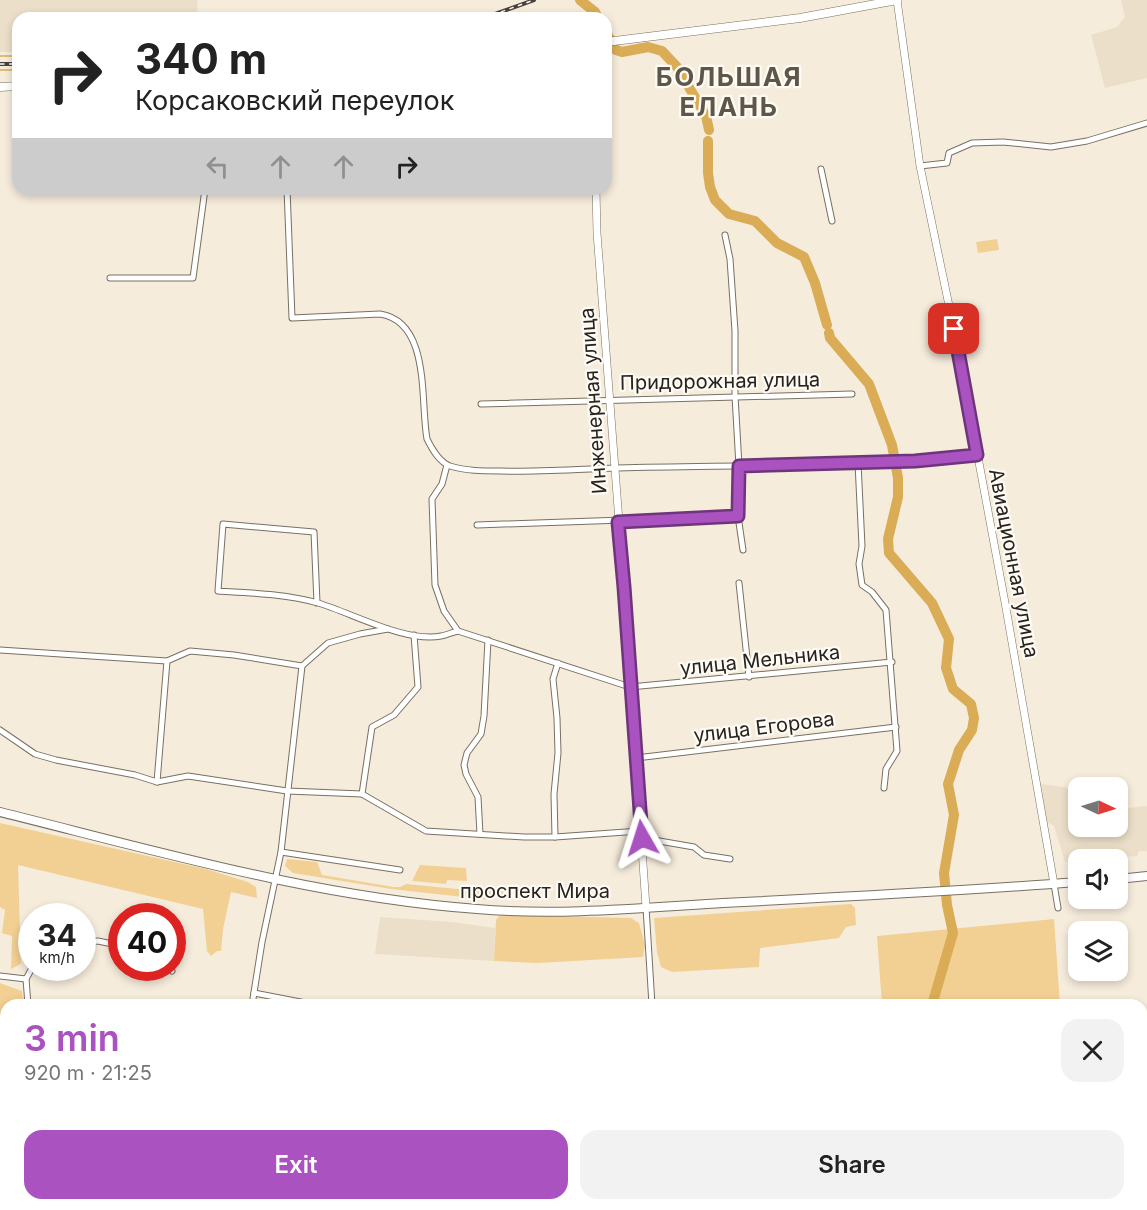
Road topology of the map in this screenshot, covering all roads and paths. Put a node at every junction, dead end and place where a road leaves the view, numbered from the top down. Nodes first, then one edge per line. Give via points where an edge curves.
1 (897, 0) edge
2 (612, 41) edge
3 (1147, 123) edge
4 (920, 166) junction
5 (821, 170) dead end
6 (204, 195) edge
7 (287, 195) edge
8 (596, 195) edge
9 (832, 221) dead end
10 (725, 235) dead end
11 (110, 278) dead end
12 (852, 394) dead end
13 (735, 396) junction
14 (609, 399) junction
15 (481, 404) dead end
16 (977, 455) junction
17 (858, 463) junction
18 (447, 465) junction
19 (739, 466) junction
20 (615, 468) junction
21 (738, 516) junction
22 (618, 522) junction
23 (477, 525) dead end
24 (743, 550) dead end
25 (739, 583) dead end
26 (317, 603) junction
27 (388, 629) junction
28 (458, 631) junction
29 (414, 636) junction
30 (488, 640) junction
31 (0, 650) edge
32 (167, 661) junction
33 (892, 662) junction
34 (558, 663) junction
35 (302, 666) junction
36 (749, 677) junction
37 (630, 687) junction
38 (896, 727) junction
39 (0, 730) edge
40 (636, 758) junction
41 (157, 782) junction
42 (884, 788) dead end
43 (287, 791) junction
44 (362, 794) junction
45 (0, 812) edge
46 (480, 834) junction
47 (641, 834) junction
48 (555, 837) junction
49 (281, 852) junction
50 (730, 859) dead end
51 (400, 870) dead end
52 (1147, 876) edge
53 (1128, 878) edge
54 (276, 879) junction
55 (1068, 883) edge
56 (1054, 884) junction
57 (646, 907) junction
58 (1058, 908) dead end
59 (0, 976) edge
60 (18, 978) edge
61 (26, 981) edge
62 (254, 993) junction
63 (28, 999) edge
64 (253, 999) edge
65 (285, 999) edge
66 (651, 999) edge

1 - 2 main road via 800,18
1 - 4 street, Авиационная улица
3 - 4 street via 1052,147 972,143 949,153 948,162
4 - 16 street, Авиационная улица
5 - 9 street
6 - 11 street via 193,278
7 - 18 street via 292,318 380,314 388,315 410,331 417,349 427,439
8 - 14 street, Инженерная улица
10 - 13 street via 735,331
12 - 13 street, Придорожная улица
13 - 14 street, Придорожная улица
13 - 19 street
14 - 15 street, Придорожная улица
14 - 20 street, Инженерная улица
16 - 17 street
16 - 56 street, Авиационная улица
17 - 19 street
17 - 33 street via 862,585 873,592 886,610
18 - 20 street via 464,470 539,472
18 - 28 street via 442,484 432,499 435,585 444,611
19 - 20 street
19 - 21 street
20 - 22 street, Инженерная улица
21 - 22 street
21 - 24 street
22 - 23 street
22 - 37 street, Инженерная улица
25 - 36 street
26 - 26 street via 277,595 218,591 223,524 314,532
26 - 27 street
27 - 29 street
27 - 35 street via 328,643
28 - 29 street via 439,637
28 - 30 street
29 - 44 street via 418,687 394,715 372,727
30 - 34 street
30 - 46 street via 481,734 467,753 464,765 478,797
31 - 32 street
32 - 35 street via 190,651
32 - 41 street
33 - 36 street, улица Мельника
33 - 38 street
34 - 37 street
34 - 48 street via 553,680 558,753
35 - 43 street
36 - 37 street, улица Мельника
37 - 40 street, Инженерная улица
38 - 40 street, улица Егорова
38 - 42 street via 897,751 886,769
39 - 41 street via 35,754
40 - 47 street, Инженерная улица
41 - 43 street via 189,776
43 - 44 street
43 - 49 street
44 - 46 street via 426,831
45 - 54 main road, проспект Мира
46 - 48 street
47 - 48 street
47 - 50 street via 694,847 704,855
47 - 57 street, Инженерная улица
49 - 51 street
49 - 54 street
52 - 53 main road
54 - 57 main road, проспект Мира via 348,894 479,910 542,912
54 - 62 street
55 - 56 main road, проспект Мира
56 - 57 main road, проспект Мира
56 - 58 street
57 - 66 street, Инженерная улица
59 - 60 street
61 - 63 street
62 - 64 street
62 - 65 street

